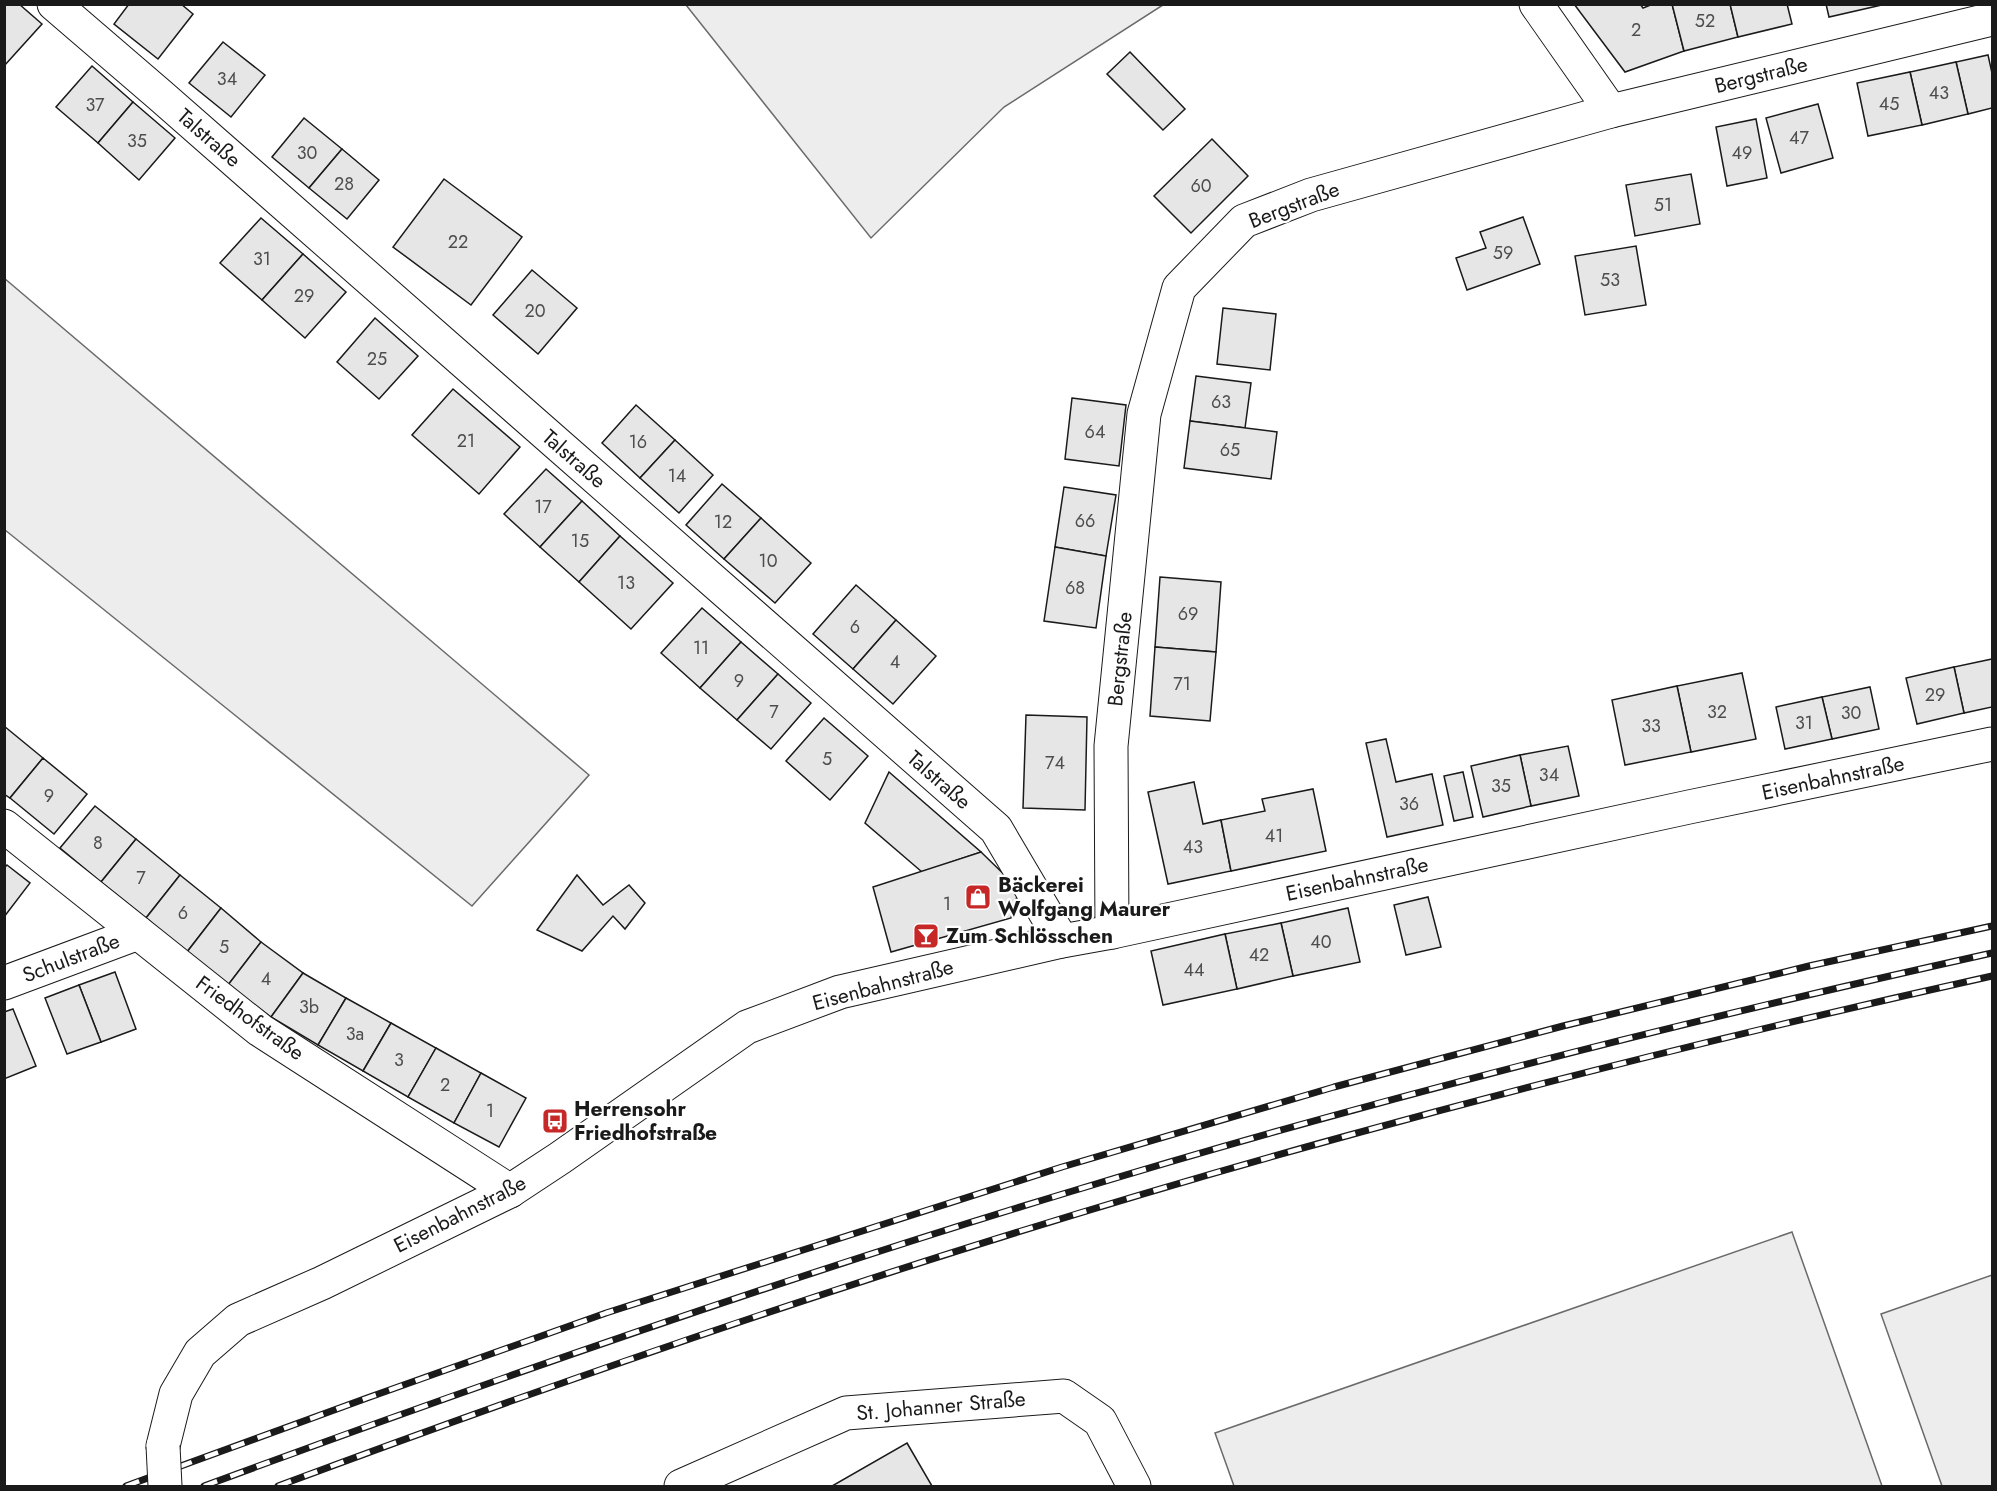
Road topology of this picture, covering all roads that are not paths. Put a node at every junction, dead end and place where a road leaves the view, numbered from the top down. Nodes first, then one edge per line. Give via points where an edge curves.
1 (54, 4) edge
2 (1536, 4) edge
3 (1992, 19) edge
4 (1611, 111) junction
5 (1992, 744) edge
6 (4, 826) edge
7 (1112, 932) junction
8 (138, 933) junction
9 (1062, 941) junction
10 (4, 983) edge
11 (510, 1191) junction
12 (165, 1486) edge
13 (681, 1486) edge
14 (1134, 1486) edge

1 - 9 street, Talstraße via 996,830
2 - 4 street
3 - 4 street, Bergstraße
4 - 7 street, Bergstraße via 1311,195 1244,221 1179,288 1144,414 1112,746
5 - 7 street, Eisenbahnstraße
6 - 8 street, Friedhofstraße
7 - 9 street, Eisenbahnstraße
8 - 10 street, Schulstraße
8 - 11 street, Friedhofstraße via 260,1030
9 - 11 street, Eisenbahnstraße via 840,992 747,1027
11 - 12 street, Eisenbahnstraße, bridge via 238,1320 200,1353 176,1394 163,1446
13 - 14 street, St. Johanner Straße via 846,1413 1064,1396 1100,1421

